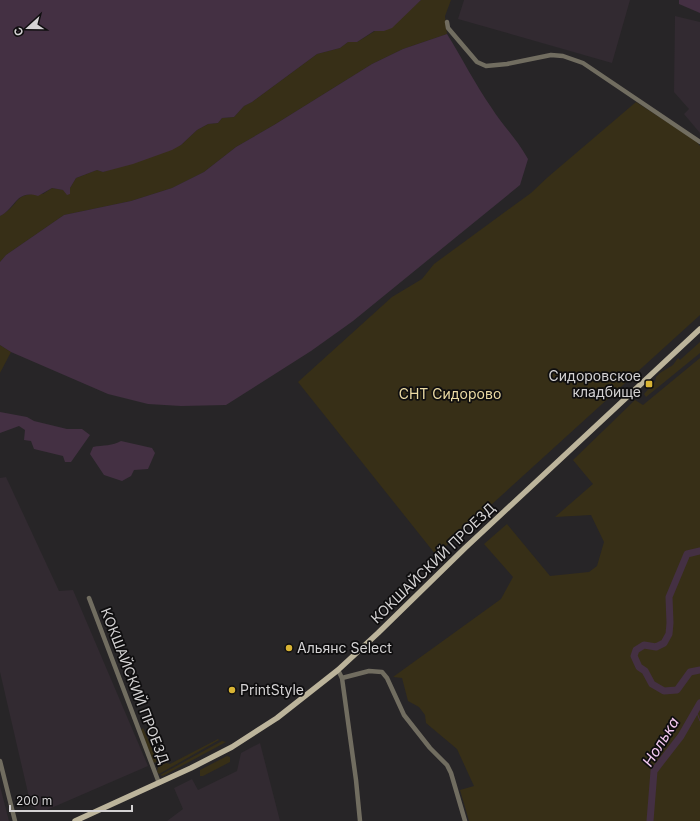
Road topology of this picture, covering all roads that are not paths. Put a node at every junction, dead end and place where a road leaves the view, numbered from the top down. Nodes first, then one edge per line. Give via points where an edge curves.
1 (446, 22) dead end
2 (700, 142) edge
3 (700, 329) edge
4 (89, 598) dead end
5 (338, 670) junction
6 (342, 678) junction
7 (0, 761) edge
8 (159, 783) junction
9 (15, 821) edge
10 (75, 821) edge
11 (360, 821) edge
12 (465, 821) edge

1 - 2 street via 448,28 477,62 493,66 552,55 583,63
3 - 5 main road, КОКШАЙСКИЙ ПРОЕЗД
4 - 8 street, КОКШАЙСКИЙ ПРОЕЗД
5 - 6 street
5 - 8 main road, КОКШАЙСКИЙ ПРОЕЗД via 277,718 232,746
6 - 11 street
6 - 12 street via 369,671 382,672 404,715 451,773
7 - 9 street
8 - 10 main road, КОКШАЙСКИЙ ПРОЕЗД

